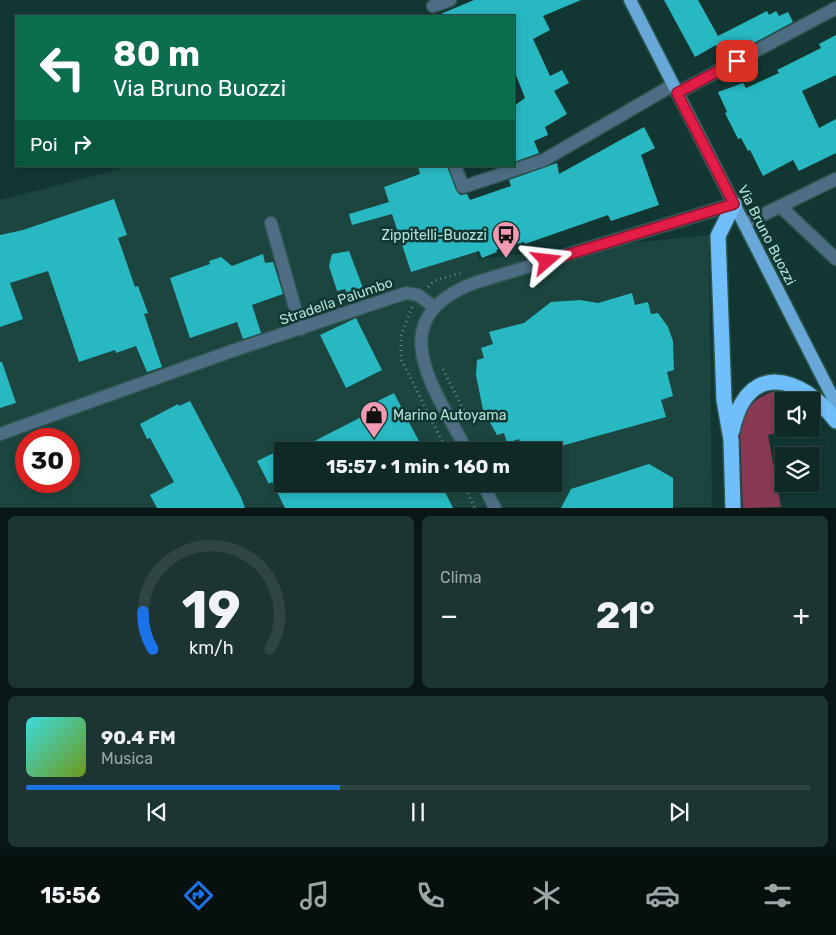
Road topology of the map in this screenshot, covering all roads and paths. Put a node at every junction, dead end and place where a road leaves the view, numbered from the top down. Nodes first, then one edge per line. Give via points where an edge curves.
1 (450, 0) edge
2 (630, 0) edge
3 (433, 6) dead end
4 (836, 8) edge
5 (675, 89) junction
6 (455, 167) edge
7 (836, 179) edge
8 (734, 204) junction
9 (781, 207) junction
10 (271, 224) dead end
11 (744, 224) junction
12 (836, 258) edge
13 (462, 272) dead end
14 (418, 296) junction
15 (434, 307) junction
16 (301, 329) junction
17 (443, 368) dead end
18 (836, 404) edge
19 (467, 418) dead end
20 (836, 420) edge
21 (0, 434) edge
22 (730, 440) junction
23 (442, 442) edge
24 (463, 442) edge
25 (467, 492) edge
26 (487, 492) edge
27 (475, 508) edge
28 (494, 508) edge
29 (733, 508) edge

1 - 3 street
2 - 5 main road, Via Bruno Buozzi
4 - 5 street
5 - 6 street via 544,160 463,187
5 - 8 main road, Via Bruno Buozzi
7 - 9 street
8 - 11 main road, Via Bruno Buozzi
8 - 15 street via 474,283 452,292
8 - 22 highway via 718,236 724,400
9 - 11 street
9 - 12 street
10 - 16 street
11 - 18 main road, Via Bruno Buozzi
13 - 14 path via 434,281
14 - 15 street
14 - 16 street, Stradella Palumbo via 406,293
14 - 23 path via 401,336 401,359
15 - 24 street via 422,330 422,360
16 - 21 street, Stradella Palumbo
17 - 19 path
20 - 22 highway via 823,404 802,388 780,382 762,384 747,395 737,410
22 - 29 highway
25 - 27 path
26 - 28 street

